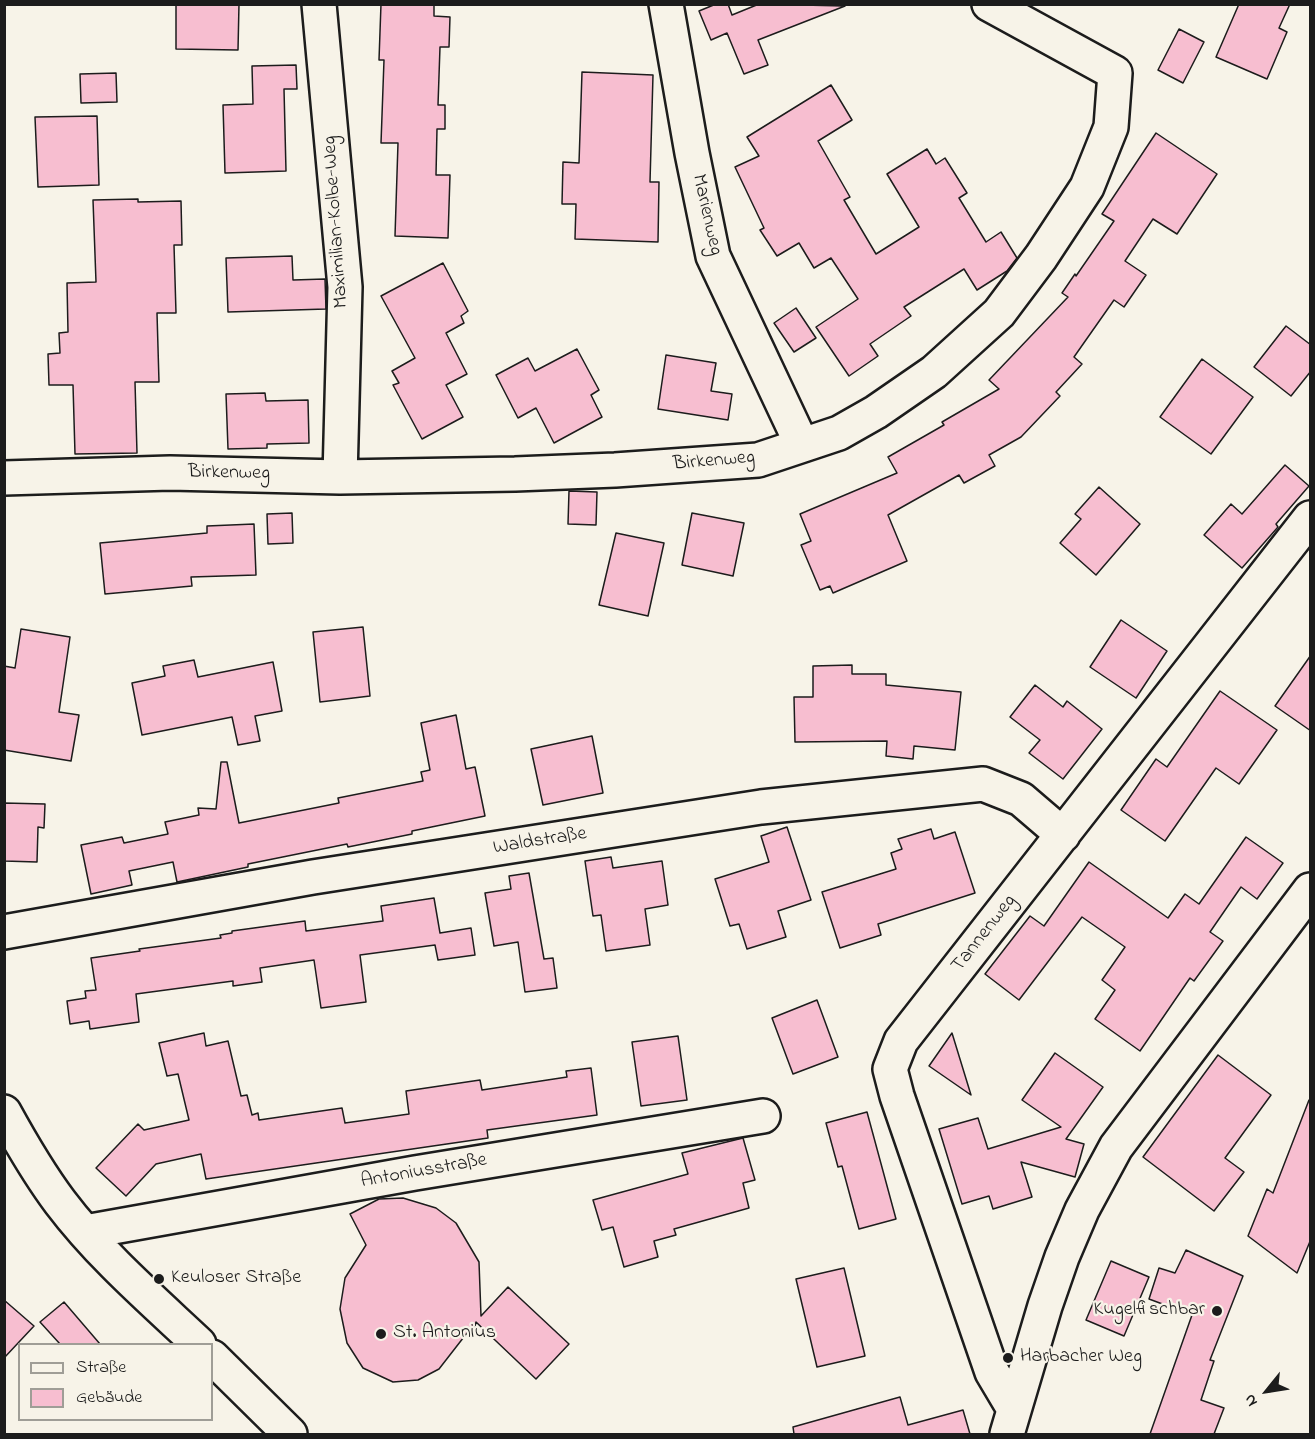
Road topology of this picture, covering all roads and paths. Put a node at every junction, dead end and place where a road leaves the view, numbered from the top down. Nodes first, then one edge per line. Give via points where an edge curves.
1 (319, 4) edge
2 (666, 4) edge
3 (989, 4) edge
4 (802, 445) junction
5 (340, 477) junction
6 (4, 478) edge
7 (1311, 518) edge
8 (1063, 835) junction
9 (1311, 890) edge
10 (4, 932) edge
11 (763, 1116) dead end
12 (7, 1124) edge
13 (85, 1232) junction
14 (198, 1343) edge
15 (213, 1358) edge
16 (1010, 1421) edge
17 (290, 1434) edge

1 - 5 street, Maximilian-Kolbe-Weg via 345,287
2 - 4 street, Marienweg via 713,255
3 - 4 street, Birkenweg via 1114,73 1111,127 1088,187 999,313 934,372 839,433
4 - 5 street, Birkenweg via 758,460 515,474
5 - 6 street, Birkenweg via 170,473
7 - 8 street, Tannenweg
8 - 10 street, Waldstraße via 1021,799 983,784 761,807 313,877
8 - 16 street, Tannenweg via 901,1041 890,1069
9 - 16 street via 1116,1147 1062,1257
11 - 13 street, Antoniusstraße
12 - 13 street
13 - 14 street
15 - 17 street

